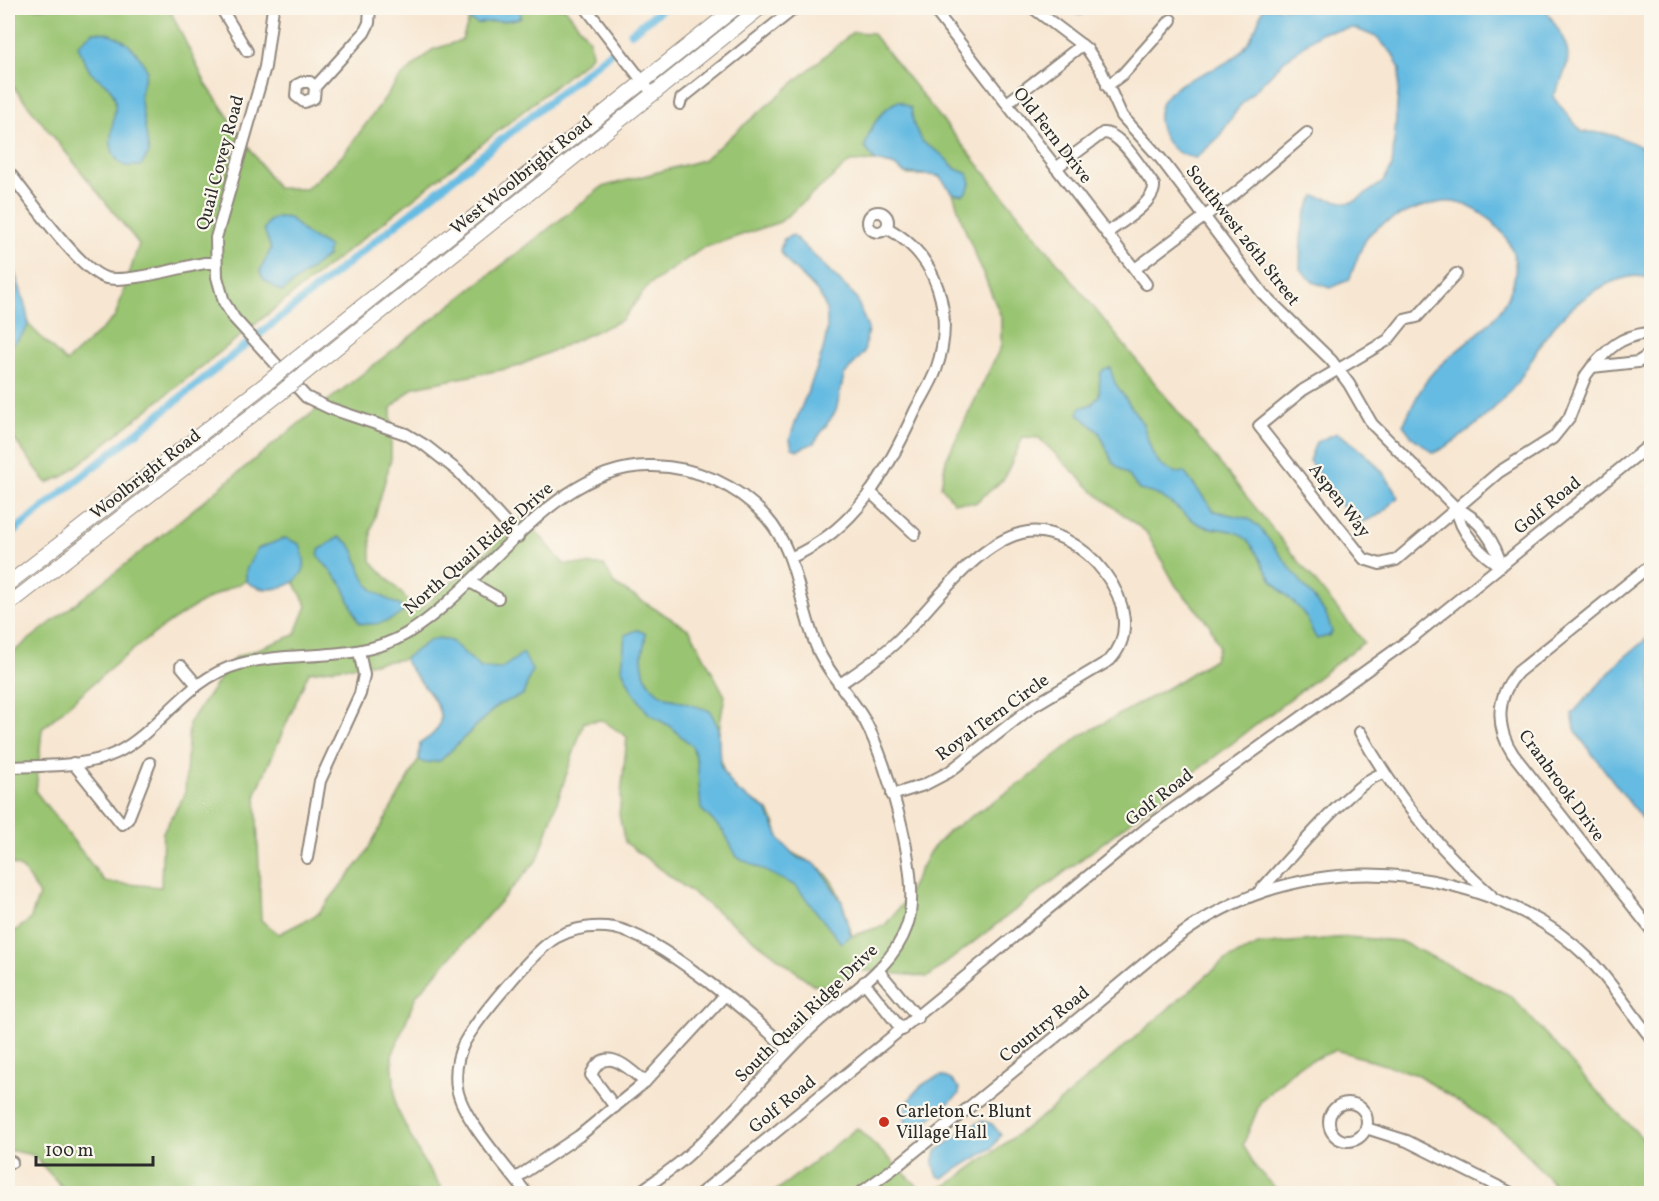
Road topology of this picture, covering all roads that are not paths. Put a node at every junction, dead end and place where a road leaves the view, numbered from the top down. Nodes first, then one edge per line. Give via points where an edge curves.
1 (221, 8) edge
2 (273, 8) edge
3 (370, 8) edge
4 (586, 8) edge
5 (735, 8) edge
6 (760, 8) edge
7 (795, 8) edge
8 (933, 8) edge
9 (1033, 8) edge
10 (1171, 20) dead end
11 (1082, 45) junction
12 (247, 51) dead end
13 (643, 82) junction
14 (1107, 86) junction
15 (315, 87) dead end
16 (652, 94) junction
17 (680, 104) dead end
18 (1007, 104) junction
19 (1307, 133) dead end
20 (1056, 168) junction
21 (8, 171) edge
22 (1204, 216) junction
23 (887, 228) dead end
24 (1107, 233) junction
25 (215, 263) junction
26 (1135, 269) junction
27 (1456, 274) dead end
28 (1146, 284) dead end
29 (1652, 339) edge
30 (1652, 353) edge
31 (297, 359) joint
32 (1592, 367) junction
33 (1340, 370) junction
34 (306, 372) joint
35 (1652, 443) edge
36 (870, 492) junction
37 (1457, 509) junction
38 (915, 534) dead end
39 (518, 537) junction
40 (792, 557) junction
41 (1652, 564) edge
42 (1501, 566) junction
43 (470, 582) junction
44 (8, 584) edge
45 (498, 598) dead end
46 (8, 605) edge
47 (358, 651) junction
48 (181, 666) dead end
49 (840, 684) junction
50 (197, 686) junction
51 (1360, 732) dead end
52 (73, 763) junction
53 (150, 763) dead end
54 (8, 767) edge
55 (1383, 774) junction
56 (892, 795) junction
57 (308, 858) dead end
58 (1258, 893) junction
59 (1496, 899) junction
60 (1652, 931) edge
61 (878, 970) junction
62 (864, 982) junction
63 (891, 985) junction
64 (725, 995) junction
65 (876, 998) junction
66 (918, 1018) junction
67 (902, 1030) junction
68 (1652, 1039) edge
69 (788, 1050) junction
70 (645, 1082) junction
71 (615, 1107) junction
72 (1366, 1128) dead end
73 (516, 1178) junction
74 (527, 1194) edge
75 (637, 1194) edge
76 (700, 1194) edge
77 (859, 1194) edge
78 (1513, 1194) edge

1 - 12 street
2 - 25 street, Quail Covey Road via 265,68 220,220
3 - 15 street via 364,33
4 - 13 street
5 - 13 main road, West Woolbright Road
6 - 16 main road, West Woolbright Road
7 - 17 street via 681,99
8 - 18 street, Old Fern Drive
9 - 11 street, Southwest 26th Street
10 - 14 street via 1123,74
11 - 14 street, Southwest 26th Street via 1094,58
11 - 18 street
13 - 16 street
13 - 31 main road, West Woolbright Road
14 - 22 street, Southwest 26th Street via 1122,116
16 - 34 main road, West Woolbright Road
18 - 20 street, Old Fern Drive
19 - 22 street
20 - 24 street, Old Fern Drive
20 - 24 street via 1103,133 1118,137 1154,190 1149,200
21 - 25 street via 73,253 95,274 121,279
22 - 26 street
22 - 33 street, Southwest 26th Street via 1263,294
23 - 36 street via 907,241 932,272 943,307 944,326 935,371 893,457
24 - 26 street, Old Fern Drive
25 - 39 street, Quail Covey Road via 224,302 234,318 296,389 317,403 406,434 426,446 459,472
26 - 28 street, Old Fern Drive
27 - 33 street via 1417,317 1404,320 1388,339
29 - 32 street via 1647,333 1626,336
30 - 32 street via 1638,362
31 - 44 main road, Woolbright Road, bridge
32 - 37 street via 1569,418 1553,438 1499,472
33 - 37 street, Southwest 26th Street via 1372,424
33 - 37 street, Aspen Way via 1303,390 1260,426 1364,558 1380,564 1396,560
34 - 46 main road, Woolbright Road, bridge
35 - 42 street, Golf Road
36 - 38 street
36 - 40 street via 834,533
37 - 42 street, Southwest 26th Street via 1458,522 1488,559
39 - 40 street, North Quail Ridge Drive via 581,484 623,469 657,465 701,473 742,495 768,519
39 - 43 street, North Quail Ridge Drive
40 - 49 street, North Quail Ridge Drive via 810,630 829,671
41 - 60 street, Cranbrook Drive via 1518,672 1504,694 1500,721 1513,754
42 - 66 street, Golf Road via 1393,652 1156,821
43 - 45 street
43 - 47 street, North Quail Ridge Drive via 402,636
47 - 50 street, North Quail Ridge Drive via 240,664
47 - 57 street via 364,675 360,694 320,781
48 - 50 street
49 - 56 street, South Quail Ridge Drive via 874,740
49 - 56 street, Royal Tern Circle via 896,642 962,572 1000,543 1023,532 1049,533 1077,547 1098,566 1118,595 1125,630 1118,651 1110,660 1033,706 949,772
50 - 52 street, North Quail Ridge Drive via 120,751 99,760
51 - 55 street
52 - 53 street via 122,824 128,819
52 - 54 street, North Quail Ridge Drive
55 - 58 street, Country Road via 1377,774 1355,792
55 - 59 street via 1442,848
56 - 61 street, South Quail Ridge Drive via 905,846 912,900 902,939
58 - 59 street, Country Road via 1322,878 1387,875 1436,881
58 - 77 street, Country Road via 1189,929
59 - 68 street via 1551,929 1586,956
61 - 62 street, South Quail Ridge Drive
61 - 63 street
62 - 65 street
62 - 69 street, South Quail Ridge Drive
63 - 65 street
63 - 66 street
64 - 69 street
64 - 70 street
64 - 73 street via 648,941 625,930 574,930 537,951 470,1034 457,1065 462,1104
65 - 67 street
66 - 67 street, Golf Road
67 - 76 street, Golf Road
69 - 75 street, South Quail Ridge Drive via 683,1160
70 - 71 street
70 - 71 street via 613,1059 603,1059 595,1065 591,1075
71 - 73 street
72 - 78 street via 1407,1141
73 - 74 street

